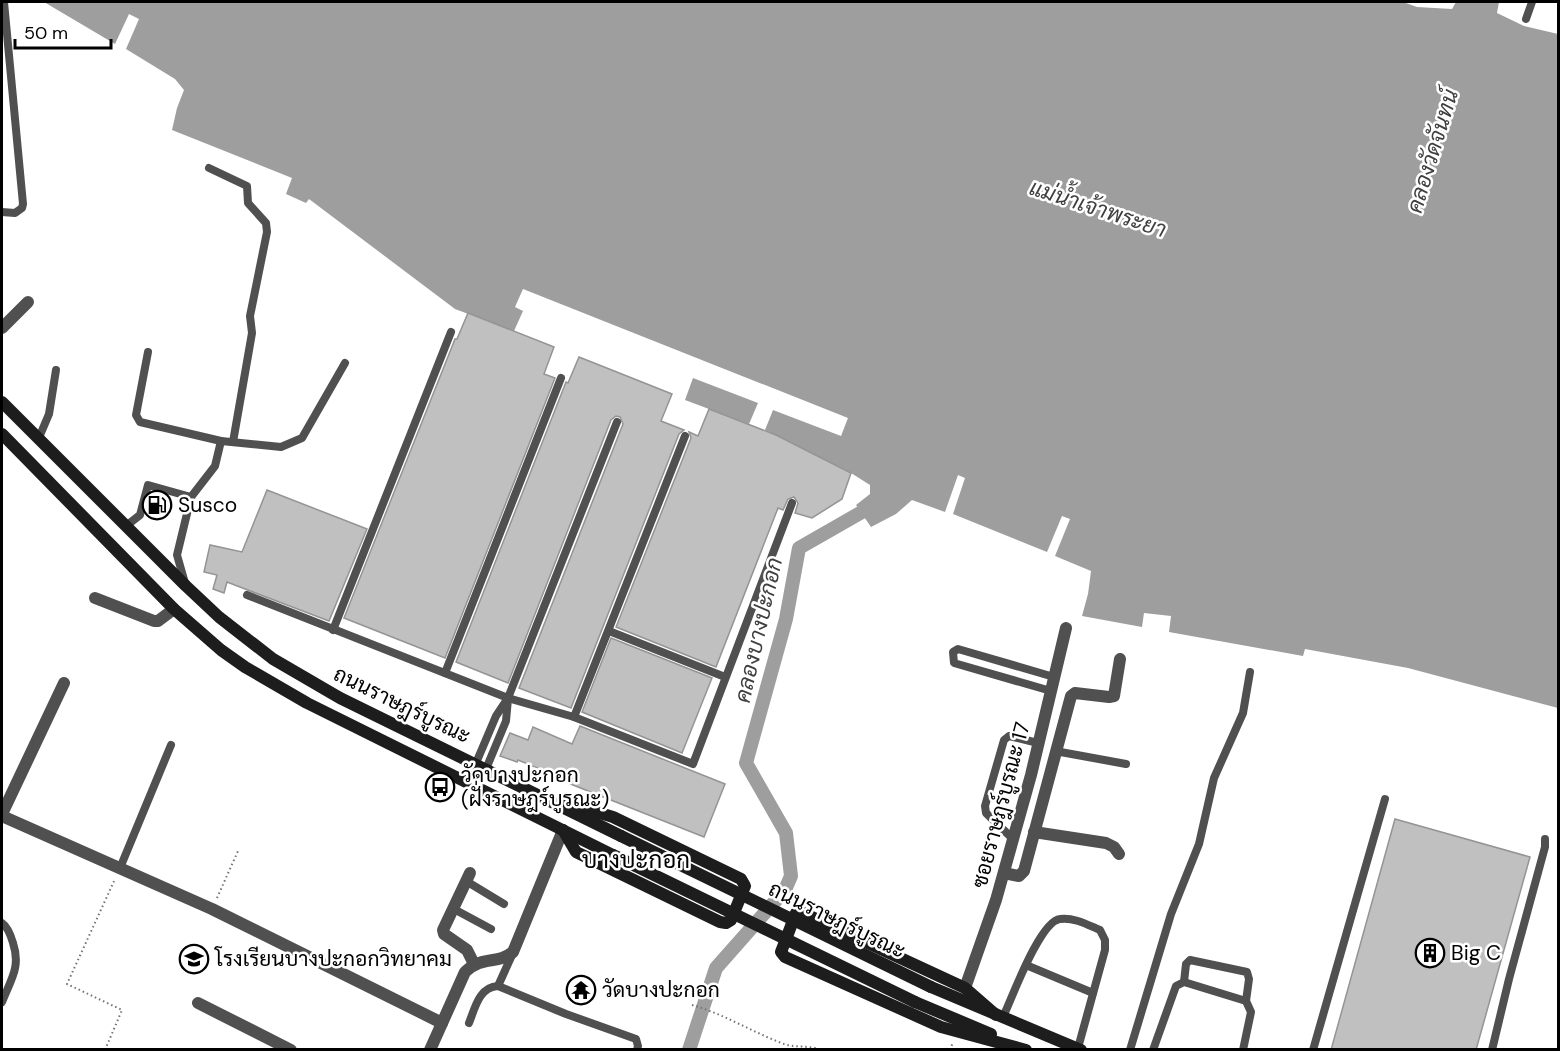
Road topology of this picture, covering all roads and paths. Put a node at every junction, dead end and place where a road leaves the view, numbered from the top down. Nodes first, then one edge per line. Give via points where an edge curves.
1 (3, 2) edge
2 (1532, 2) edge
3 (1527, 19) dead end
4 (209, 168) dead end
5 (2, 212) edge
6 (28, 302) dead end
7 (2, 328) edge
8 (451, 332) dead end
9 (148, 352) dead end
10 (345, 363) dead end
11 (56, 370) dead end
12 (561, 378) dead end
13 (2, 402) edge
14 (617, 422) dead end
15 (2, 434) edge
16 (685, 436) dead end
17 (38, 440) junction
18 (221, 441) junction
19 (233, 442) junction
20 (191, 497) junction
21 (792, 503) dead end
22 (126, 526) junction
23 (186, 586) junction
24 (247, 595) dead end
25 (95, 598) dead end
26 (174, 609) junction
27 (1066, 628) dead end
28 (333, 630) junction
29 (609, 631) junction
30 (1120, 659) dead end
31 (1250, 672) dead end
32 (445, 674) junction
33 (725, 677) junction
34 (1054, 677) junction
35 (64, 683) dead end
36 (1051, 691) junction
37 (508, 698) junction
38 (574, 717) junction
39 (1038, 743) junction
40 (171, 745) dead end
41 (1055, 751) junction
42 (1126, 764) dead end
43 (481, 766) junction
44 (537, 795) junction
45 (1385, 799) dead end
46 (2, 815) edge
47 (563, 830) junction
48 (1034, 832) junction
49 (1013, 839) junction
50 (1545, 839) dead end
51 (238, 851) dead end
52 (1119, 854) dead end
53 (120, 868) junction
54 (1004, 873) junction
55 (468, 877) joint
56 (504, 904) dead end
57 (452, 908) junction
58 (212, 909) junction
59 (2, 923) edge
60 (491, 929) dead end
61 (513, 952) junction
62 (474, 964) junction
63 (1026, 965) junction
64 (1184, 982) junction
65 (498, 986) junction
66 (965, 988) junction
67 (1093, 993) junction
68 (1246, 1001) junction
69 (2, 1002) edge
70 (198, 1004) dead end
71 (692, 1005) dead end
72 (1000, 1016) junction
73 (442, 1023) junction
74 (469, 1023) dead end
75 (1080, 1049) edge
76 (1155, 1049) edge
77 (105, 1050) edge
78 (291, 1050) edge
79 (430, 1050) edge
80 (637, 1050) edge
81 (822, 1050) edge
82 (1027, 1050) edge
83 (1130, 1050) edge
84 (1243, 1050) edge
85 (1314, 1050) edge
86 (1492, 1050) edge

1 - 5 lane via 23,204 15,213
2 - 3 lane
4 - 19 lane via 247,186 248,203 266,223 267,232 250,316 252,333
6 - 7 street
8 - 28 lane
9 - 18 lane via 136,415 140,422
10 - 19 lane via 302,438 281,447
11 - 17 lane via 48,414
12 - 32 lane
13 - 17 main road, ถนนราษฎร์บูรณะ
14 - 37 lane
15 - 26 main road, ถนนราษฎร์บูรณะ
16 - 29 lane
17 - 22 main road, ถนนราษฎร์บูรณะ
18 - 19 lane
18 - 20 lane via 215,466
20 - 22 lane via 148,485 140,515
20 - 23 lane via 177,555
21 - 33 lane
22 - 23 main road, ถนนราษฎร์บูรณะ
23 - 43 main road, ถนนราษฎร์บูรณะ via 273,659 340,698
24 - 28 lane
25 - 26 street via 154,621
26 - 47 main road, ถนนราษฎร์บูรณะ via 221,650 275,685
27 - 34 street, ซอยราษฎร์บูรณะ 17
28 - 32 lane
29 - 33 lane
29 - 38 lane
30 - 41 street via 1114,696 1071,696
31 - 83 lane via 1243,713 1214,778 1199,844 1171,914
32 - 37 lane
33 - 38 lane via 693,764
34 - 36 street, ซอยราษฎร์บูรณะ 17
34 - 36 lane via 958,649 953,652 954,663
35 - 46 street
36 - 39 street, ซอยราษฎร์บูรณะ 17
37 - 38 lane
37 - 43 lane via 496,716
39 - 49 street, ซอยราษฎร์บูรณะ 17
39 - 49 lane via 1009,736 1005,740 985,806 986,813
40 - 53 lane
41 - 42 lane
41 - 48 street
43 - 44 main road, ถนนราษฎร์บูรณะ
44 - 47 main road via 613,817 741,879 744,886 731,920 720,922 576,852
44 - 72 main road, ถนนราษฎร์บูรณะ, bridge via 931,987
45 - 85 lane
46 - 53 street
47 - 61 street
47 - 82 main road, ถนนราษฎร์บูรณะ, bridge via 915,1002
48 - 52 street via 1106,843
48 - 54 street via 1024,871 1019,876
49 - 54 street, ซอยราษฎร์บูรณะ 17
50 - 86 lane
51 - 58 path
53 - 58 street
53 - 77 path via 67,984 122,1010
54 - 66 street, ซอยราษฎร์บูรณะ 17
55 - 56 lane
55 - 57 street
57 - 60 lane
57 - 62 street via 443,927 444,934 467,950
58 - 73 street
59 - 69 lane via 17,956
61 - 62 street via 507,958
61 - 65 lane
62 - 73 street via 465,972
63 - 67 lane
63 - 67 lane via 1038,940 1059,918 1100,930 1105,950
63 - 72 lane
64 - 68 lane
64 - 68 lane via 1190,960 1247,972
64 - 76 lane via 1176,986
65 - 74 lane via 483,992
65 - 80 lane via 636,1039
66 - 72 main road
66 - 82 main road via 801,912 796,913 781,952 941,1027
67 - 75 lane
68 - 84 lane via 1251,1012
70 - 78 street
71 - 81 path via 786,1044
72 - 75 main road, ถนนราษฎร์บูรณะ
73 - 79 street

